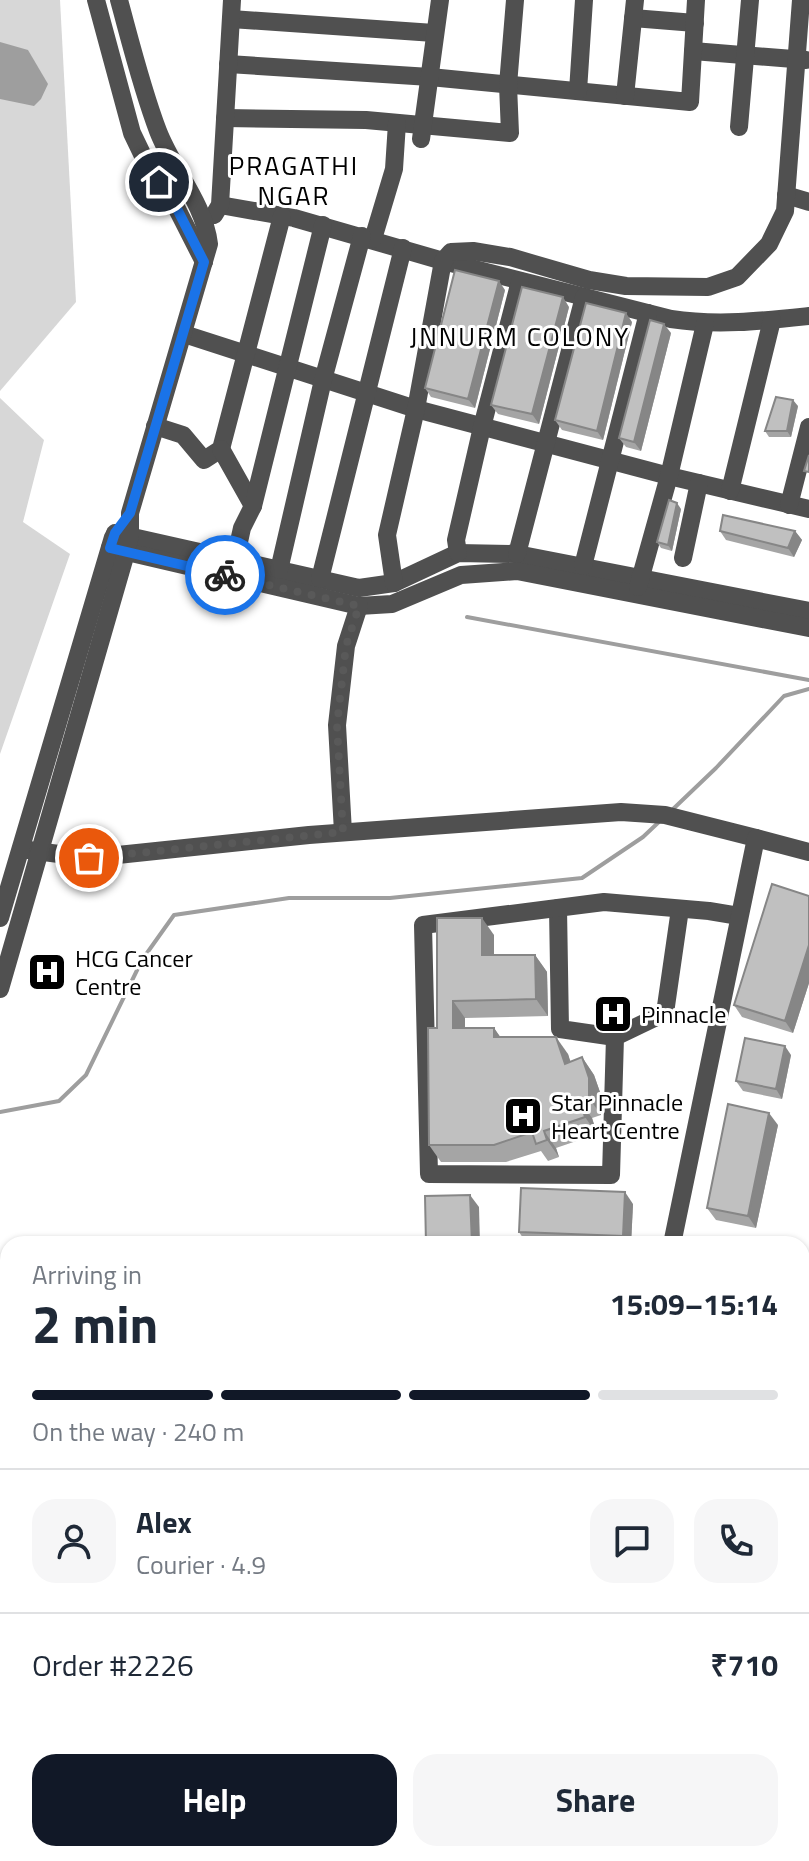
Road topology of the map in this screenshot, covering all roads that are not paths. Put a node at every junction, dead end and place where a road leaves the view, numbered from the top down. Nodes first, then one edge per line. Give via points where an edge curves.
1 (96, 0) edge
2 (119, 0) edge
3 (440, 0) edge
4 (515, 0) edge
5 (584, 0) edge
6 (696, 0) edge
7 (750, 0) edge
8 (801, 0) edge
9 (231, 9) edge
10 (634, 9) edge
11 (695, 23) junction
12 (434, 33) junction
13 (693, 51) junction
14 (746, 55) junction
15 (803, 60) edge
16 (228, 64) junction
17 (430, 77) junction
18 (508, 85) junction
19 (578, 91) junction
20 (625, 96) junction
21 (225, 118) junction
22 (397, 123) junction
23 (739, 127) dead end
24 (422, 132) junction
25 (786, 195) junction
26 (809, 202) edge
27 (220, 205) junction
28 (282, 216) junction
29 (323, 225) junction
30 (207, 227) junction
31 (368, 237) junction
32 (403, 248) junction
33 (443, 261) junction
34 (204, 262) junction
35 (520, 281) junction
36 (584, 297) junction
37 (648, 313) junction
38 (809, 316) edge
39 (772, 320) junction
40 (705, 324) junction
41 (184, 334) junction
42 (247, 355) junction
43 (286, 367) junction
44 (323, 380) junction
45 (364, 394) junction
46 (416, 409) junction
47 (155, 426) junction
48 (482, 427) junction
49 (809, 427) edge
50 (545, 443) junction
51 (221, 449) junction
52 (609, 460) junction
53 (669, 476) junction
54 (699, 483) junction
55 (730, 491) junction
56 (789, 505) junction
57 (253, 506) junction
58 (809, 509) edge
59 (120, 543) junction
60 (458, 553) junction
61 (517, 554) junction
62 (683, 558) dead end
63 (235, 560) junction
64 (583, 566) junction
65 (279, 570) junction
66 (320, 579) junction
67 (394, 583) junction
68 (639, 586) junction
69 (359, 606) junction
70 (809, 611) edge
71 (809, 628) edge
72 (343, 832) junction
73 (756, 838) junction
74 (40, 852) junction
75 (809, 852) edge
76 (12, 859) edge
77 (558, 908) junction
78 (680, 909) junction
79 (739, 916) junction
80 (0, 918) edge
81 (0, 989) edge
82 (615, 1037) junction
83 (674, 1236) edge

1 - 34 street via 132,133
2 - 30 street via 159,135
3 - 12 street
4 - 18 street
5 - 19 street
6 - 11 street
7 - 14 street
8 - 15 street
9 - 12 street
9 - 16 street
10 - 11 street
10 - 20 street
11 - 13 street
12 - 17 street
13 - 14 street
13 - 20 street via 690,102
14 - 15 street
14 - 23 street
15 - 25 street
16 - 17 street
16 - 21 street
17 - 18 street
17 - 24 street
18 - 19 street
18 - 24 street via 510,133
19 - 20 street
21 - 22 street
21 - 27 street
22 - 24 street
22 - 31 street via 394,169
25 - 26 street
25 - 33 street via 785,211 769,244 737,277 708,287 626,286 473,251 451,252
27 - 28 street
27 - 30 street
28 - 29 street
28 - 42 street
29 - 31 street
29 - 43 street
30 - 34 street
31 - 32 street
31 - 44 street
32 - 33 street
32 - 45 street
33 - 35 street
33 - 46 street
34 - 41 street
35 - 36 street
35 - 48 street
36 - 37 street
36 - 50 street
37 - 40 street
37 - 52 street
38 - 39 street
39 - 40 street
39 - 55 street
40 - 53 street
41 - 42 street
41 - 47 street
42 - 43 street
42 - 51 street
43 - 44 street
43 - 57 street
44 - 45 street
44 - 65 street
45 - 46 street
45 - 66 street
46 - 48 street
46 - 67 street via 387,535
47 - 51 street via 183,435 204,460
47 - 59 street
48 - 50 street
48 - 60 street via 456,540
49 - 56 street
50 - 52 street
50 - 61 street
51 - 57 street
52 - 53 street
52 - 64 street
53 - 54 street
53 - 68 street
54 - 55 street
54 - 62 street
55 - 56 street
56 - 58 street
57 - 63 street
59 - 63 street
59 - 69 street
59 - 74 street
59 - 76 street
60 - 61 street
60 - 67 street
61 - 64 street
63 - 65 street
64 - 68 street
65 - 66 street
66 - 67 street via 359,588
68 - 69 street via 517,571 461,575 392,604
68 - 70 street
68 - 71 street
69 - 72 street via 346,646 337,725
72 - 73 street via 621,812 669,816
72 - 74 street via 89,858
73 - 75 street
73 - 79 street
74 - 76 street
74 - 81 street
76 - 80 street
77 - 78 street via 604,902
77 - 82 street via 560,1029
77 - 82 street via 423,925 429,1174 611,1175
78 - 79 street
78 - 82 street via 665,1013
79 - 83 street

